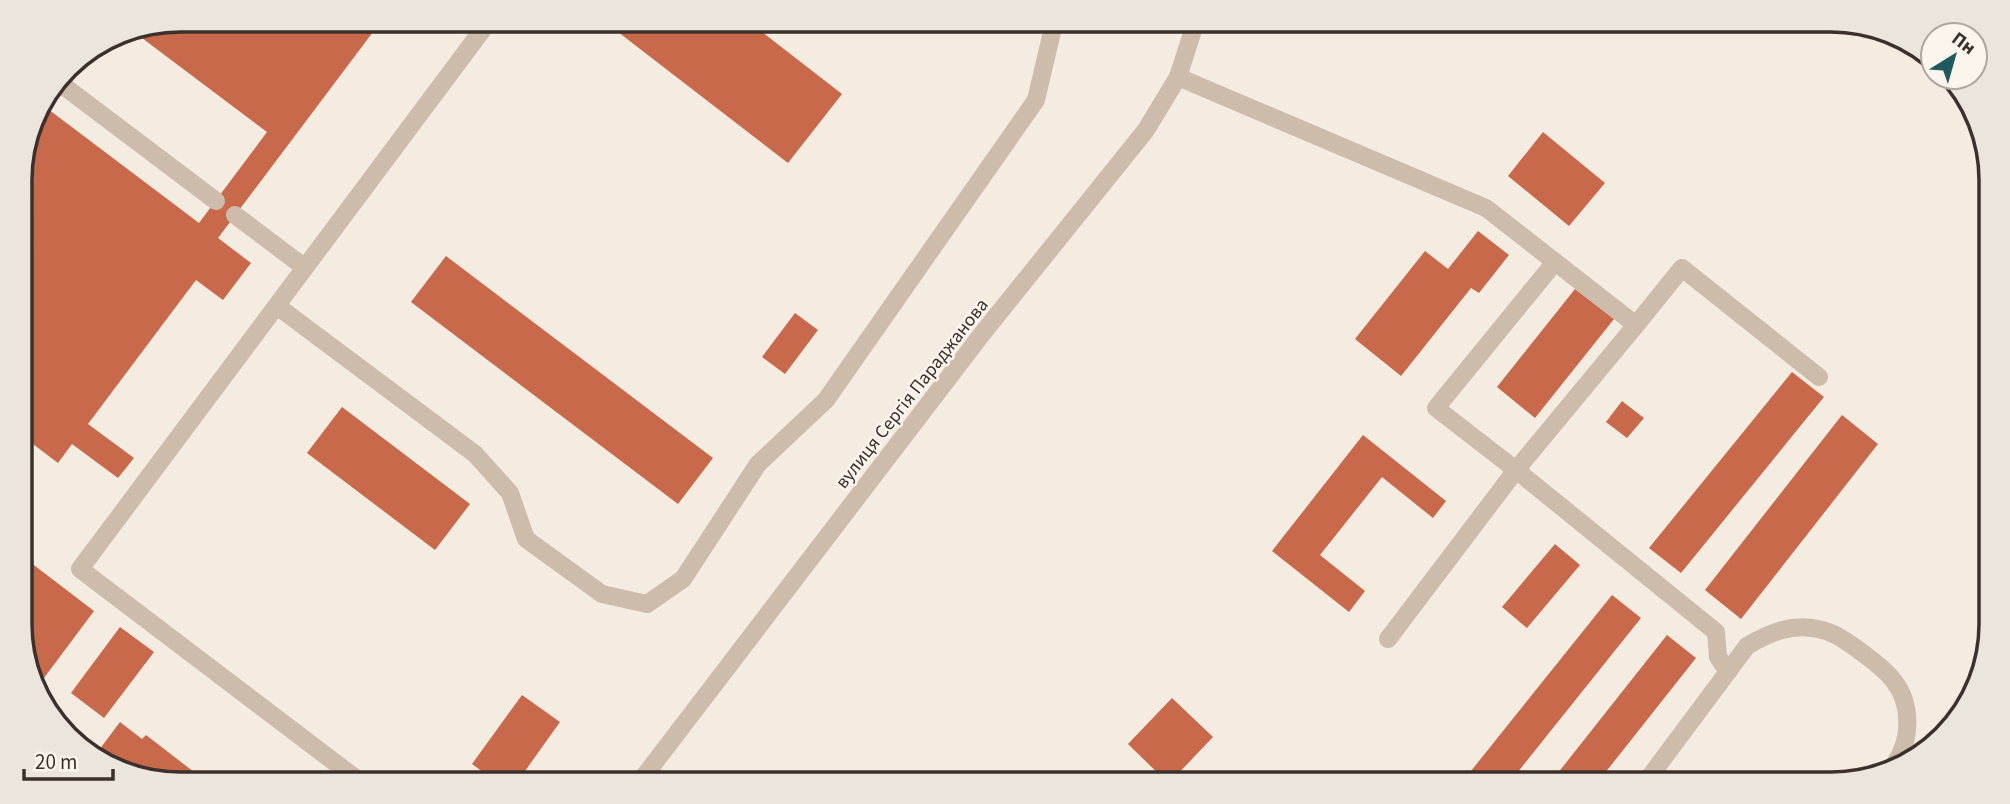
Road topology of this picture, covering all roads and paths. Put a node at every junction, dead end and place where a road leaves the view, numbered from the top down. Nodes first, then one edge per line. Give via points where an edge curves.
1 (481, 32) edge
2 (1052, 32) edge
3 (1192, 32) edge
4 (1178, 77) junction
5 (64, 87) edge
6 (216, 201) dead end
7 (235, 215) dead end
8 (1555, 262) junction
9 (304, 267) junction
10 (277, 306) junction
11 (1636, 325) junction
12 (1819, 377) dead end
13 (1516, 470) junction
14 (1388, 639) dead end
15 (1728, 672) junction
16 (1898, 756) edge
17 (347, 772) edge
18 (647, 772) edge
19 (1653, 772) edge

1 - 9 lane
2 - 10 lane via 1036,100 827,401 758,464 683,579 647,604 602,594 526,538 510,493 475,454
3 - 4 lane, вулиця Сергія Параджанова
4 - 8 lane via 1486,208
4 - 18 lane, вулиця Сергія Параджанова via 1146,130 982,334
5 - 6 lane
7 - 9 lane
8 - 11 lane
8 - 13 lane via 1436,408
9 - 10 lane
10 - 17 lane via 80,569
11 - 12 lane via 1682,268
11 - 13 lane
13 - 14 lane
13 - 15 lane via 1716,632 1718,657
15 - 16 lane via 1748,646 1769,634 1793,628 1818,629 1842,638 1880,666 1904,699 1908,719
15 - 19 lane

